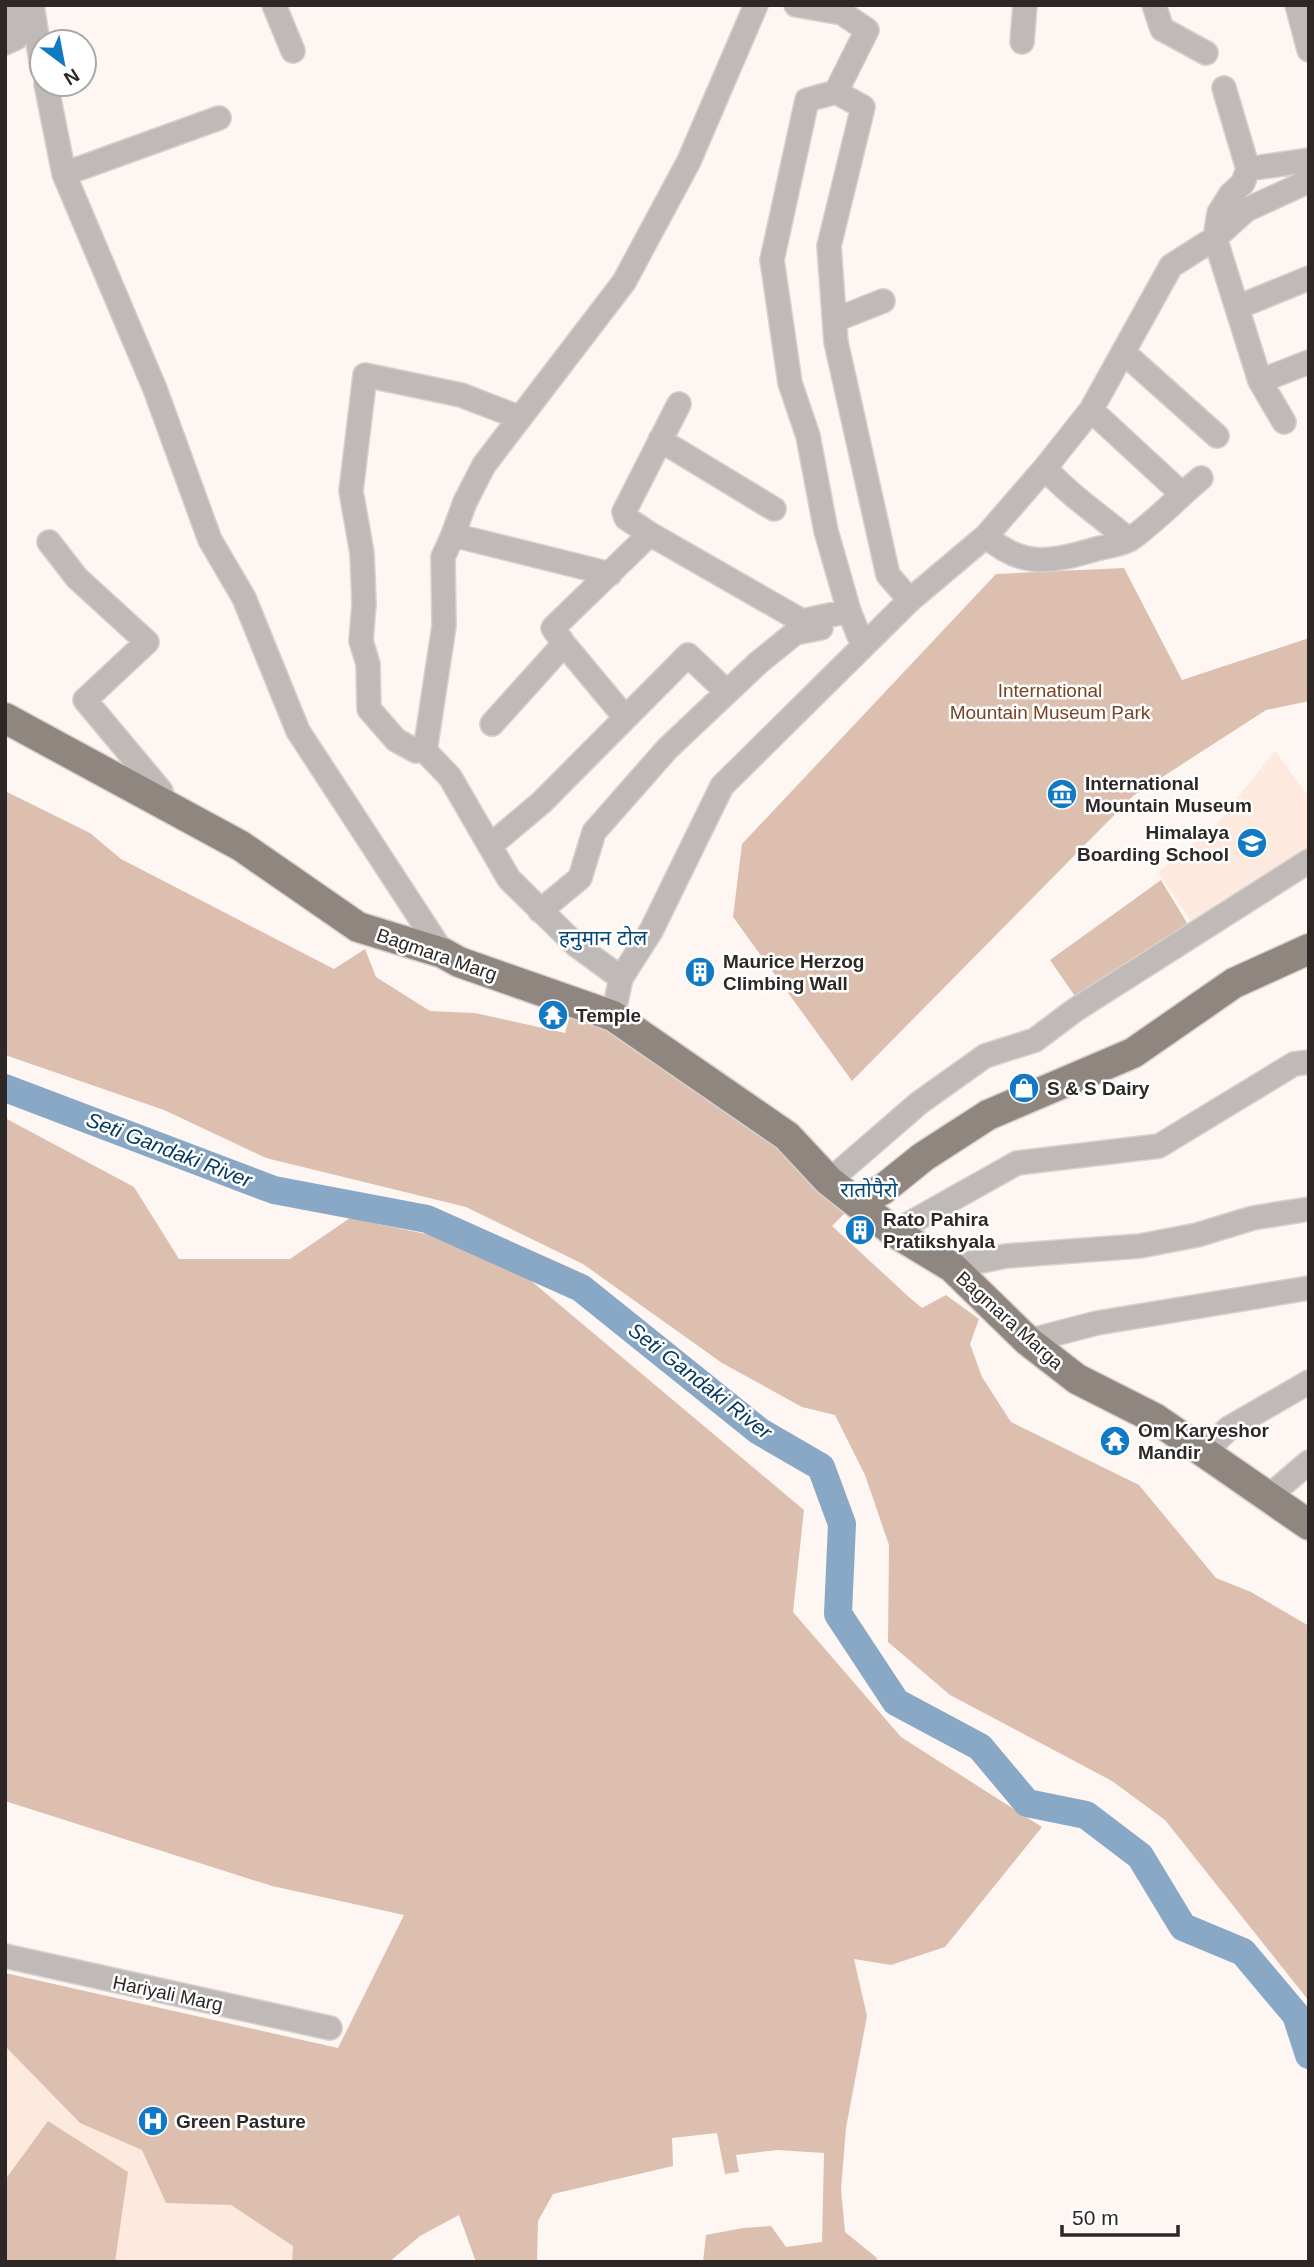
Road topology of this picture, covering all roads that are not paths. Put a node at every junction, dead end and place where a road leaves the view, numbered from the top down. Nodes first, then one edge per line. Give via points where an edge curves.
1 (14, 5) edge
2 (32, 5) edge
3 (274, 5) edge
4 (755, 5) edge
5 (796, 5) edge
6 (1025, 5) edge
7 (1154, 5) edge
8 (1297, 5) edge
9 (847, 9) edge
10 (36, 28) edge
11 (1023, 42) dead end
12 (5, 43) edge
13 (1309, 50) edge
14 (293, 51) dead end
15 (1206, 53) dead end
16 (1224, 88) dead end
17 (836, 92) junction
18 (50, 98) edge
19 (219, 118) dead end
20 (1309, 160) edge
21 (1248, 169) junction
22 (64, 174) junction
23 (1309, 181) edge
24 (1215, 238) junction
25 (1309, 278) edge
26 (883, 301) dead end
27 (1238, 307) junction
28 (835, 320) junction
29 (1123, 352) junction
30 (1309, 362) edge
31 (1260, 381) junction
32 (679, 404) dead end
33 (1091, 411) junction
34 (518, 417) junction
35 (1283, 422) dead end
36 (1217, 436) dead end
37 (660, 440) junction
38 (1045, 468) junction
39 (1200, 478) dead end
40 (1182, 494) junction
41 (774, 509) dead end
42 (650, 534) junction
43 (453, 535) junction
44 (986, 536) junction
45 (1129, 540) junction
46 (49, 542) dead end
47 (610, 574) junction
48 (910, 600) junction
49 (851, 617) junction
50 (564, 644) junction
51 (863, 646) junction
52 (726, 691) junction
53 (624, 716) junction
54 (5, 718) edge
55 (492, 723) dead end
56 (425, 751) junction
57 (163, 804) junction
58 (491, 845) junction
59 (1309, 861) edge
60 (540, 911) junction
61 (1309, 949) edge
62 (443, 953) junction
63 (621, 978) junction
64 (613, 1016) junction
65 (1309, 1062) edge
66 (829, 1181) junction
67 (857, 1200) junction
68 (1309, 1209) edge
69 (894, 1232) junction
70 (952, 1267) junction
71 (1309, 1288) edge
72 (1028, 1341) junction
73 (1309, 1382) edge
74 (1204, 1452) junction
75 (1309, 1462) edge
76 (1268, 1497) junction
77 (1309, 1525) edge
78 (5, 1956) edge
79 (330, 2028) dead end

1 - 12 street via 16,38
2 - 10 street
3 - 14 street
4 - 34 street via 689,161 624,282
5 - 9 street
6 - 11 street
7 - 15 street via 1162,29
8 - 13 street
9 - 17 street via 867,30
16 - 21 street
17 - 28 street via 863,107 830,246
17 - 49 street via 807,100 772,260 790,383 808,436 826,531
18 - 22 street
19 - 22 street
20 - 21 street
21 - 24 street via 1243,183 1219,213
22 - 62 street via 155,389 210,540 244,598 298,730
23 - 24 street via 1245,210
24 - 27 street
24 - 29 street via 1171,266
25 - 27 street
26 - 28 street
27 - 31 street
28 - 48 street via 846,391 888,575
29 - 33 street
29 - 36 street
30 - 31 street
31 - 35 street
32 - 37 street
33 - 38 street
33 - 40 street
34 - 43 street via 484,465
34 - 56 street via 461,395 365,375 351,491 362,553 361,641 368,664 369,709 396,740
37 - 41 street
37 - 42 street via 624,512 626,519
38 - 44 street
38 - 45 street via 1065,490
39 - 40 street
40 - 45 street
42 - 47 street
42 - 49 street via 802,621
43 - 47 street
43 - 56 street via 443,557 444,626
44 - 45 street via 1004,553 1048,561
44 - 48 street
46 - 57 street via 77,578 147,642 85,700 161,791
47 - 50 street via 553,628
48 - 51 street
49 - 51 street
49 - 52 street via 795,633
50 - 53 street
50 - 55 street
51 - 63 street via 722,786 651,931
52 - 53 street via 688,655
52 - 60 street via 594,832 580,878
53 - 58 street via 542,802
54 - 57 main road, Bagmara Marg
56 - 58 street via 450,776
57 - 62 main road, Bagmara Marg via 241,846 358,927
58 - 60 street via 509,879
59 - 66 street via 1035,1040 985,1056 919,1103
60 - 63 street
61 - 67 main road via 1234,983 1133,1053 988,1115 882,1190
62 - 64 main road, Bagmara Marg
63 - 64 street
64 - 66 main road, Bagmara Marg via 787,1136
65 - 69 street via 1294,1064 1159,1146 1017,1163
66 - 67 main road, Bagmara Marg
67 - 69 main road, Bagmara Marga
68 - 70 street via 1253,1218 1140,1247 1006,1256
69 - 70 main road, Bagmara Marga
70 - 72 main road, Bagmara Marga
71 - 72 street via 1097,1322
72 - 74 main road, Bagmara Marga via 1077,1379 1156,1419
73 - 74 street via 1229,1428
74 - 76 main road, Bagmara Marga
75 - 76 street
76 - 77 main road, Bagmara Marga
78 - 79 street, Hariyali Marg

